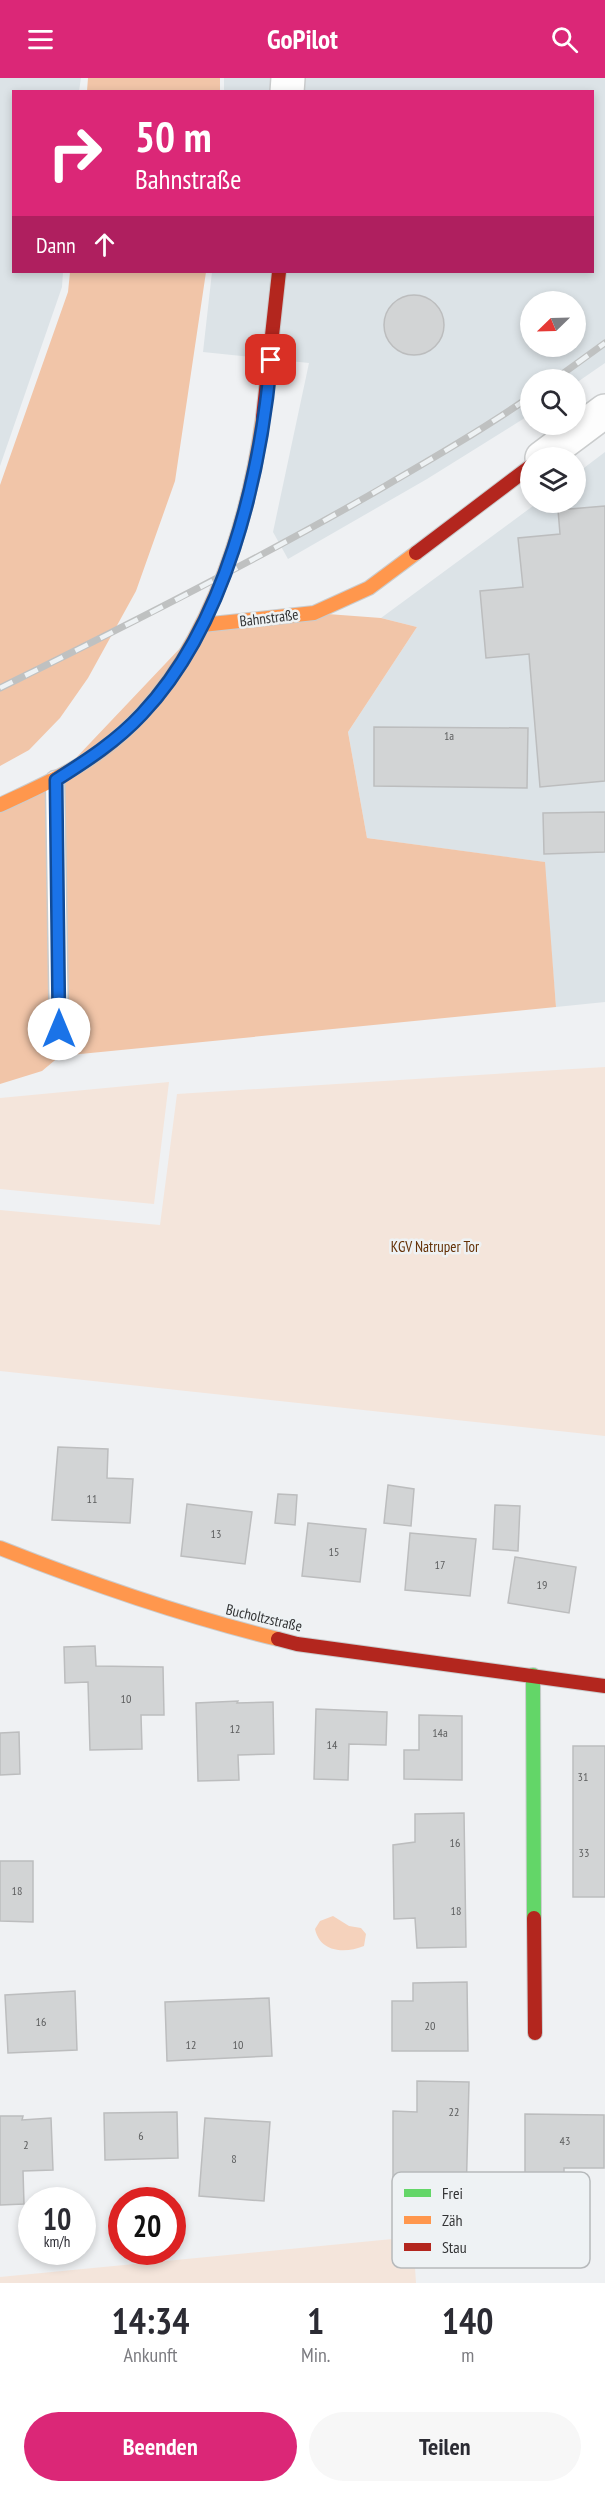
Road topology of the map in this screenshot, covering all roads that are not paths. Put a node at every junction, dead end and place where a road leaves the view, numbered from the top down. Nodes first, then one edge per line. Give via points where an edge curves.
1 (279, 273) edge
2 (605, 411) edge
3 (558, 447) edge
4 (520, 474) edge
5 (202, 625) junction
6 (56, 780) junction
7 (0, 805) edge
8 (59, 1029) dead end
9 (0, 1548) edge
10 (532, 1675) junction
11 (605, 1686) edge
12 (535, 2033) dead end

1 - 5 street via 269,381 248,499 225,575
2 - 3 street
4 - 5 street, Bahnstraße via 369,588 314,613
5 - 6 street via 175,671 142,714 102,750
6 - 7 street
6 - 8 lane
9 - 10 street, Bucholtzstraße via 93,1585 200,1620 297,1644
10 - 11 street, Bucholtzstraße
10 - 12 street

